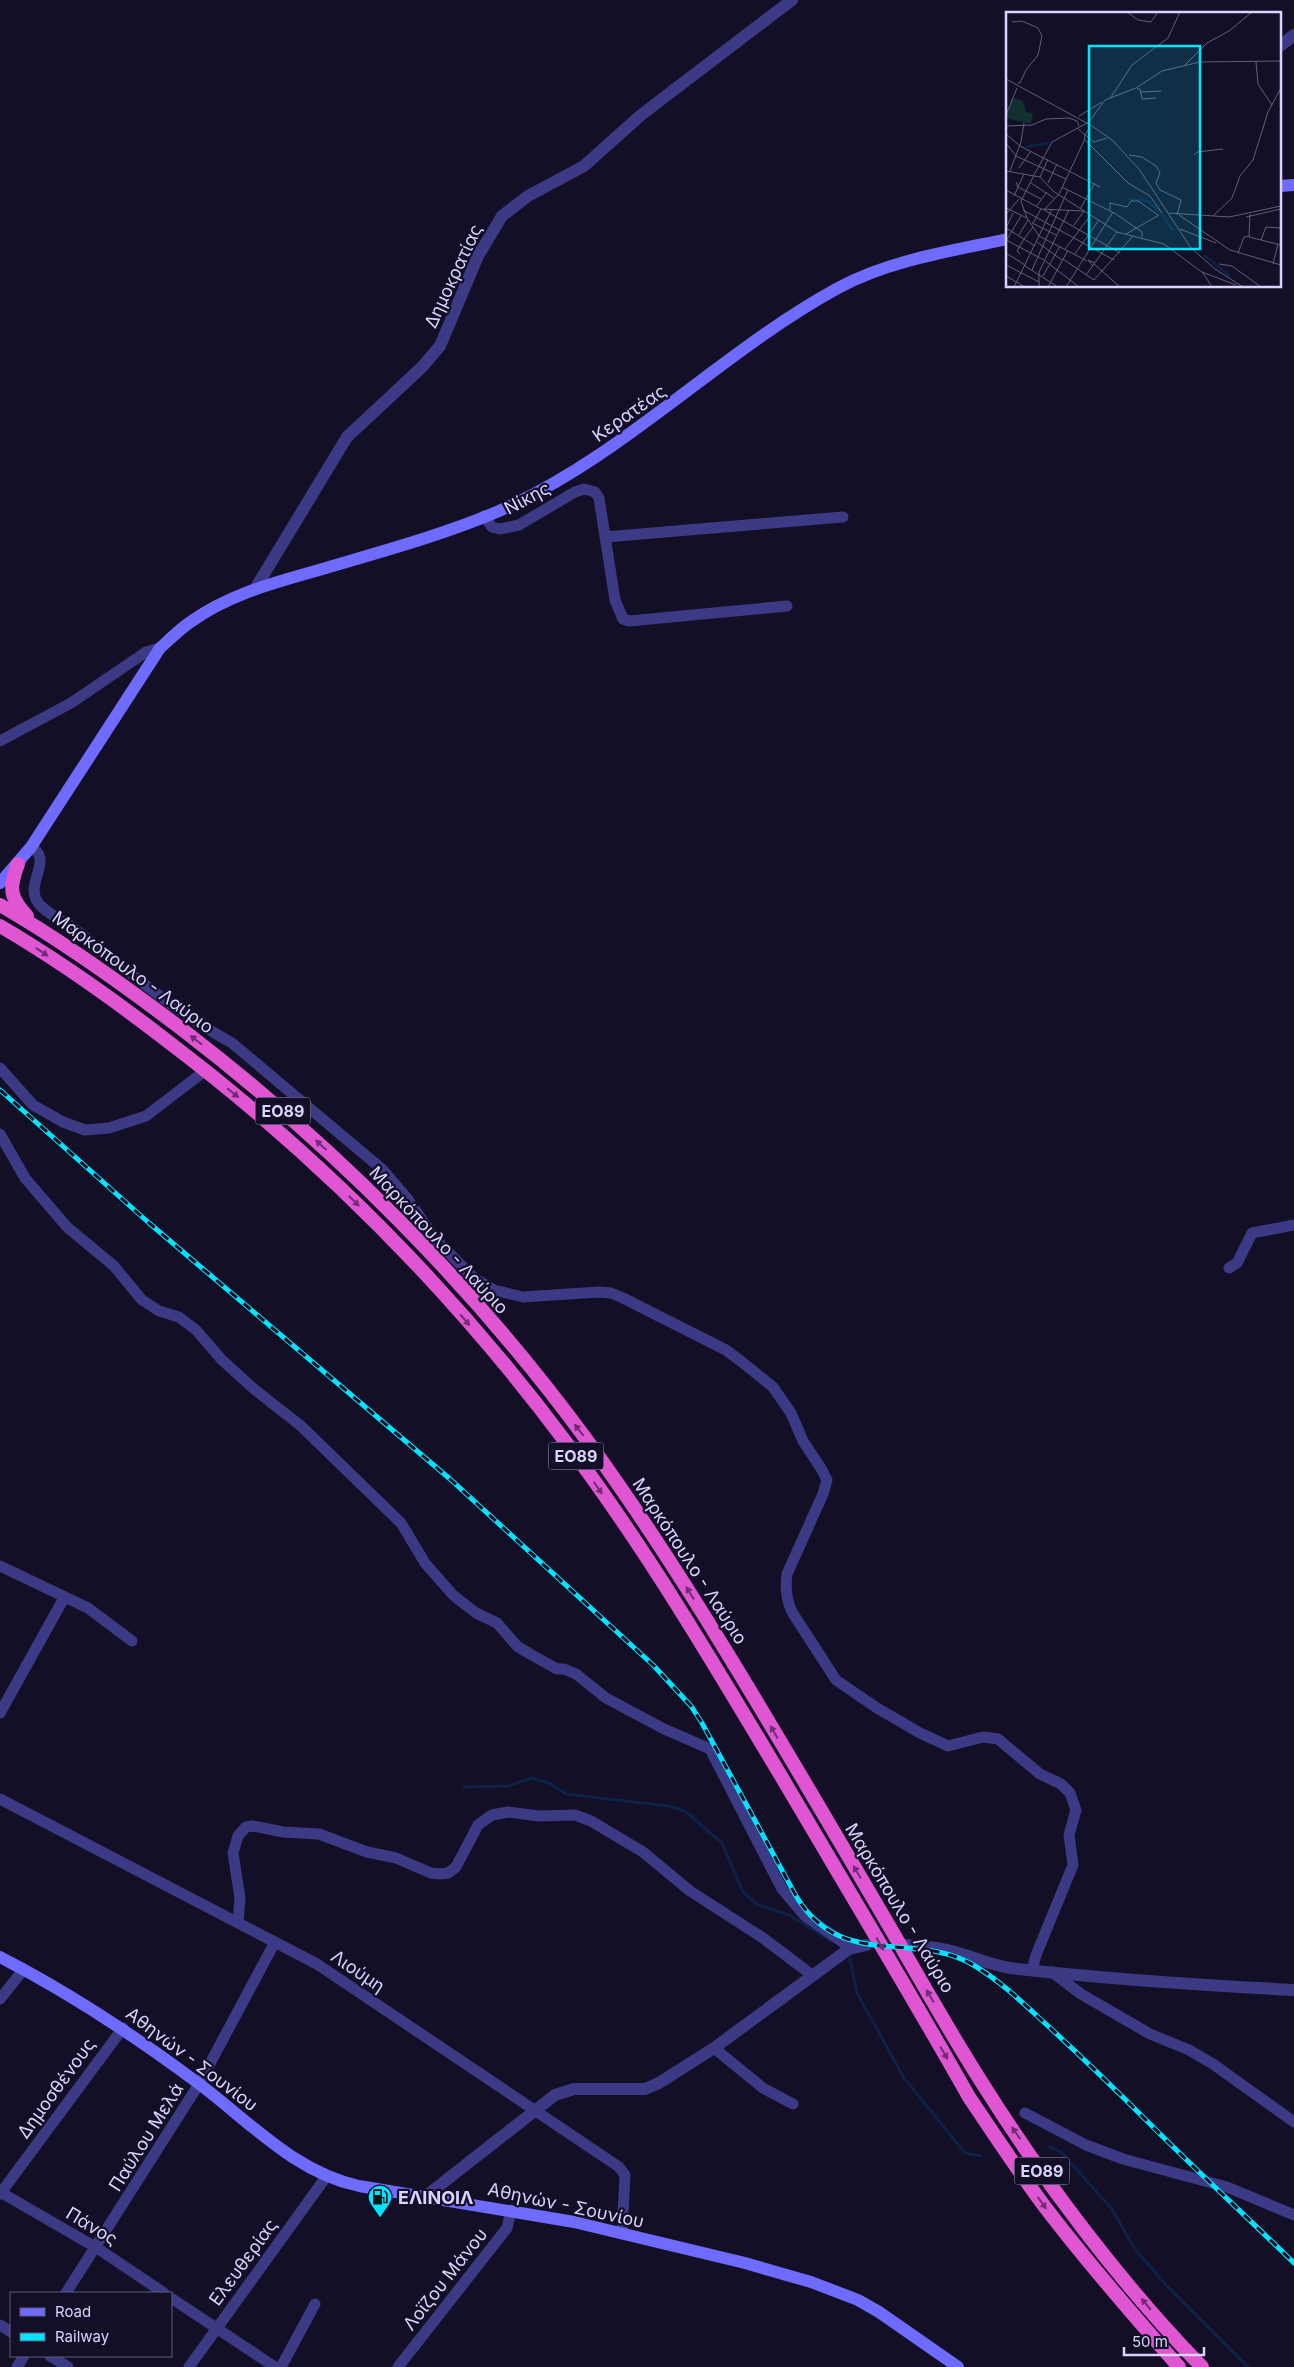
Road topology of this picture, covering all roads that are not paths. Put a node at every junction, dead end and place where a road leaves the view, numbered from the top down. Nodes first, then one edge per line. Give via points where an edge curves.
1 (792, 0) edge
2 (1294, 35) edge
3 (1282, 44) edge
4 (1006, 239) edge
5 (484, 516) junction
6 (843, 517) dead end
7 (606, 537) junction
8 (255, 589) junction
9 (787, 606) dead end
10 (160, 648) junction
11 (0, 741) edge
12 (31, 847) junction
13 (18, 864) junction
14 (0, 870) edge
15 (0, 883) edge
16 (0, 905) edge
17 (0, 926) edge
18 (39, 927) junction
19 (0, 1068) edge
20 (206, 1070) junction
21 (0, 1134) edge
22 (1294, 1225) edge
23 (1229, 1268) dead end
24 (0, 1566) edge
25 (64, 1598) junction
26 (132, 1641) dead end
27 (0, 1713) edge
28 (0, 1799) edge
29 (238, 1924) junction
30 (275, 1942) junction
31 (866, 1945) dead end
32 (851, 1948) junction
33 (905, 1951) junction
34 (0, 1956) edge
35 (24, 1969) junction
36 (1032, 1970) junction
37 (1050, 1971) junction
38 (812, 1975) junction
39 (1294, 1990) edge
40 (0, 1999) edge
41 (123, 2028) junction
42 (714, 2048) junction
43 (200, 2084) junction
44 (793, 2104) dead end
45 (533, 2111) junction
46 (1025, 2113) dead end
47 (1294, 2122) edge
48 (326, 2177) junction
49 (0, 2193) edge
50 (426, 2196) junction
51 (512, 2210) junction
52 (1294, 2215) edge
53 (622, 2234) junction
54 (97, 2248) junction
55 (67, 2292) edge
56 (163, 2292) edge
57 (172, 2299) edge
58 (315, 2304) dead end
59 (217, 2328) junction
60 (52, 2357) edge
61 (68, 2367) edge
62 (189, 2367) edge
63 (275, 2367) edge
64 (281, 2367) edge
65 (398, 2367) edge
66 (958, 2367) edge
67 (1179, 2367) edge
68 (1202, 2367) edge

1 - 8 street, Δημοκρατίας via 641,115 584,166 528,196 502,216 478,256 440,346 422,367 347,436
2 - 3 street
4 - 5 main road, Κερατέας via 908,261 838,288 782,322 588,463 551,486
5 - 7 street, Νίκης via 492,527 508,529 575,492 590,489 599,498
5 - 8 main road, Κερατέας
6 - 7 street
7 - 9 street via 615,600 623,619
8 - 10 main road, Κερατέας via 196,619
10 - 11 street via 146,652 71,703
10 - 12 main road, Κερατέας
12 - 13 main road, Κερατέας
12 - 14 main road
12 - 36 street via 38,850 41,858 33,892 43,908 205,1028 232,1043 383,1170 442,1247 474,1278 494,1290 522,1297 599,1292 623,1298 726,1350 773,1387 792,1413 803,1441 827,1480 787,1574 786,1588 792,1612 836,1680 898,1722 948,1746 983,1737 998,1740 1040,1774 1061,1784 1074,1802 1076,1810 1069,1835 1073,1865
13 - 15 main road, Κερατέας
13 - 18 highway via 11,887 15,902
16 - 18 highway, Μαρκόπουλο - Λαύριο / ΕΟ89
17 -> 20 highway, Μαρκόπουλο - Λαύριο / ΕΟ89 via 84,980
33 -> 18 highway, Μαρκόπουλο - Λαύριο / ΕΟ89 via 729,1656 631,1503 583,1435 471,1299 368,1189 267,1097 147,1002
19 - 20 street via 33,1105 62,1122 85,1130 110,1128 146,1116
20 -> 67 highway, Μαρκόπουλο - Λαύριο / ΕΟ89 via 306,1156 397,1244 476,1333 567,1444 715,1665 969,2097 1043,2205
21 - 32 street via 25,1178 67,1227 114,1266 142,1300 159,1311 179,1317 196,1330 222,1360 301,1426 401,1523 425,1563 453,1595 476,1613 497,1623 517,1646 530,1654 557,1669 576,1674 606,1698 710,1750 782,1889 805,1916
22 - 23 street via 1252,1233 1237,1264
24 - 25 street
25 - 26 street via 88,1608
25 - 27 street
28 - 29 street, Λιούμη
29 - 30 street, Λιούμη
29 - 38 street via 240,1898 233,1854 238,1836 246,1827 319,1834 440,1874 456,1867 478,1825 492,1815 508,1812 538,1816 575,1815 643,1852 690,1891 763,1938
30 - 43 street, Παύλου Μελά
30 - 45 street, Λιούμη via 317,1964
31 - 32 street
32 - 38 street
33 - 36 street via 933,1947 990,1965
68 -> 33 highway, Μαρκόπουλο - Λαύριο / ΕΟ89 via 1151,2310 1056,2192 984,2088
34 - 35 main road, Αθηνών - Σουνίου
35 - 40 street
35 - 41 main road, Αθηνών - Σουνίου
36 - 37 street
37 - 39 street
37 - 47 street via 1081,1994 1150,2034 1213,2064
38 - 42 street
41 - 43 main road, Αθηνών - Σουνίου
41 - 49 street, Δημοσθένους
42 - 44 street via 763,2088
42 - 45 street via 660,2083 645,2089 569,2090 555,2095
43 - 48 main road, Αθηνών - Σουνίου via 299,2163
43 - 54 street, Παύλου Μελά
45 - 50 street
45 - 53 street, Λιούμη via 619,2167 625,2175
46 - 52 street via 1086,2145 1123,2159 1227,2187
48 - 50 main road, Αθηνών - Σουνίου via 359,2186
48 - 59 street, Ελευθερίας
49 - 54 street, Πάνος
50 - 51 main road, Αθηνών - Σουνίου
51 - 53 main road, Αθηνών - Σουνίου
51 - 65 street, Λοϊζου Μάνου via 507,2228
53 - 66 main road, Αθηνών - Σουνίου via 778,2272 838,2292 880,2312
54 - 55 street, Παύλου Μελά
54 - 56 street, Πάνος
57 - 59 street
58 - 64 street
59 - 62 street, Ελευθερίας
59 - 63 street
60 - 61 street

